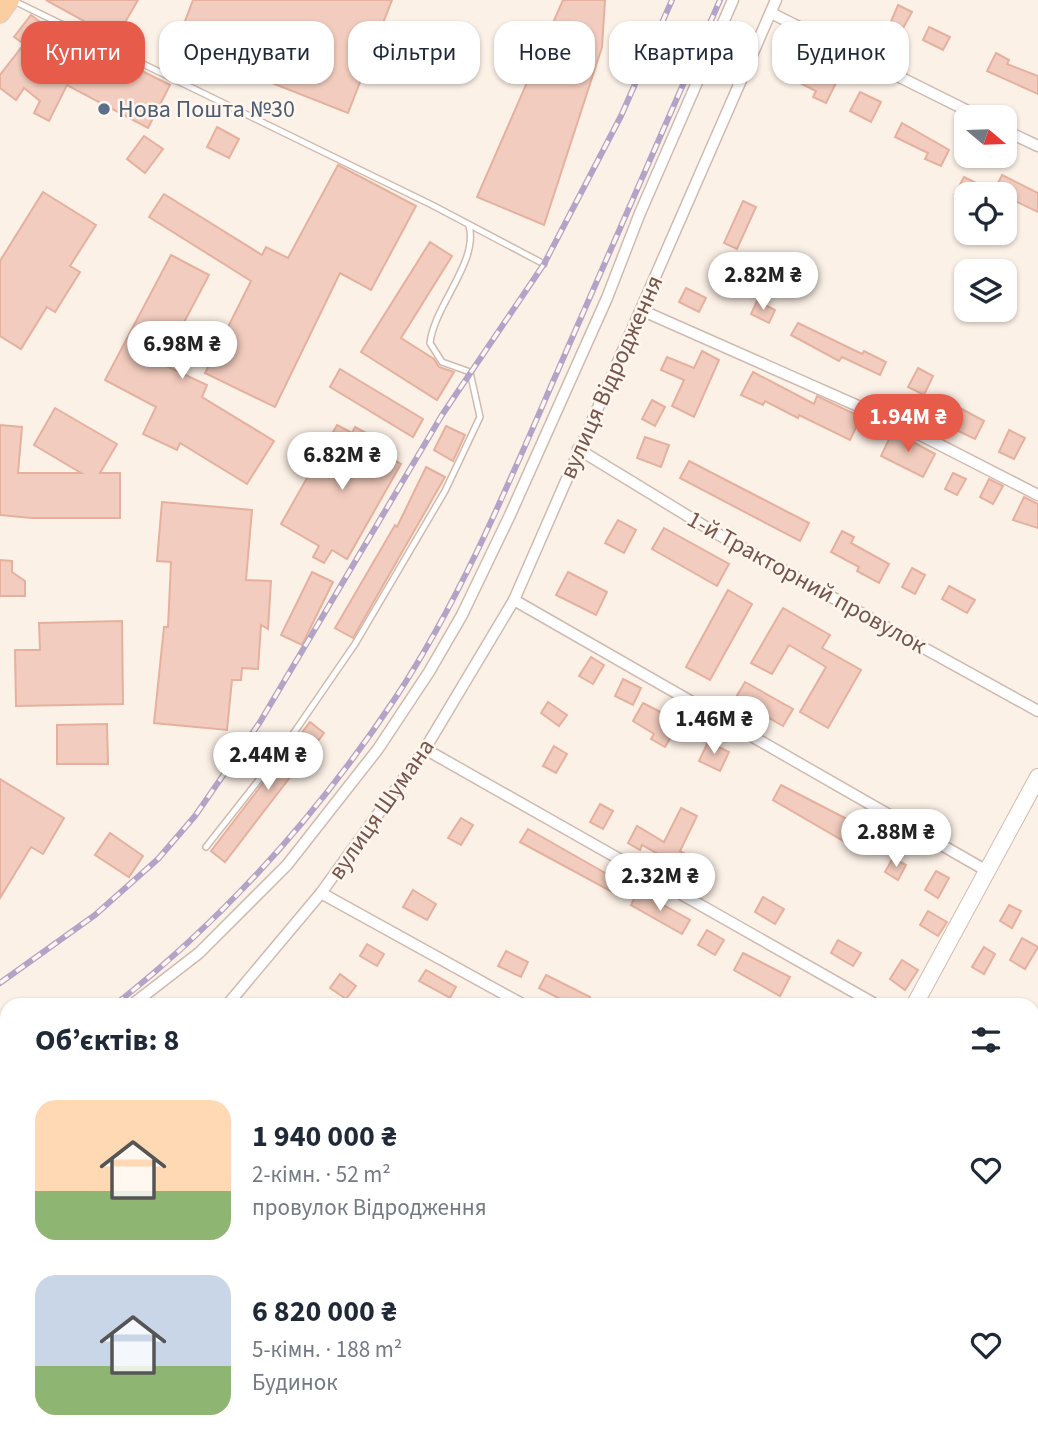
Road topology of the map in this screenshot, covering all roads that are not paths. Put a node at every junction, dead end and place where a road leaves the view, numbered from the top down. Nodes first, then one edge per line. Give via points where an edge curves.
1 (11, 0) edge
2 (733, 0) edge
3 (776, 0) edge
4 (771, 13) junction
5 (0, 14) edge
6 (956, 105) edge
7 (1017, 136) edge
8 (1038, 146) edge
9 (469, 226) junction
10 (544, 264) dead end
11 (642, 310) junction
12 (578, 449) junction
13 (1038, 495) edge
14 (514, 600) junction
15 (1038, 711) edge
16 (425, 749) junction
17 (1038, 777) edge
18 (206, 847) dead end
19 (987, 871) junction
20 (321, 893) junction
21 (141, 998) edge
22 (231, 998) edge
23 (511, 998) edge
24 (864, 998) edge
25 (918, 998) edge

1 - 5 main road
1 - 9 lane
2 - 21 street via 510,515 424,681 378,749 287,866 200,953
3 - 4 street, вулиця Відродження
4 - 6 street
4 - 11 street, вулиця Відродження
7 - 8 street
9 - 10 lane
9 - 18 lane via 467,256 436,318 430,343 442,362 470,372 481,417 472,440 355,644 280,753
11 - 12 street, вулиця Відродження
11 - 13 street via 901,425
12 - 14 street, вулиця Відродження
12 - 15 street, 1-й Тракторний провулок via 714,532
14 - 16 street, вулиця Шумана
14 - 19 street
16 - 20 street, вулиця Шумана
16 - 24 street
17 - 19 street
19 - 25 street
20 - 22 street, вулиця Шумана
20 - 23 street

